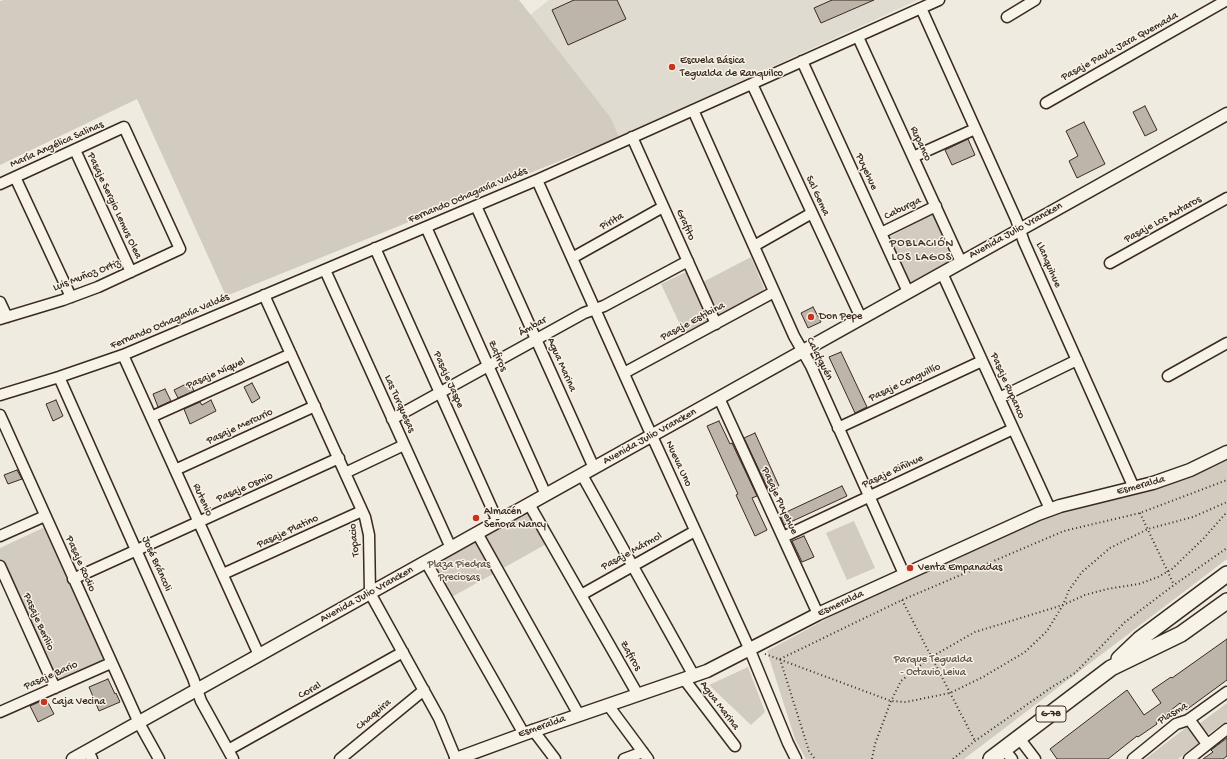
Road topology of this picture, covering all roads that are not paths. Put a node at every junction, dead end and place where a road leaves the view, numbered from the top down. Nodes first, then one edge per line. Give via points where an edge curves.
1 (939, 0) edge
2 (1035, 0) edge
3 (1227, 0) edge
4 (921, 8) junction
5 (1007, 17) dead end
6 (858, 36) junction
7 (802, 61) junction
8 (752, 84) junction
9 (1046, 103) dead end
10 (693, 110) junction
11 (1227, 114) edge
12 (975, 129) junction
13 (632, 137) junction
14 (75, 150) junction
15 (913, 157) junction
16 (15, 177) junction
17 (537, 180) junction
18 (0, 184) edge
19 (1227, 198) edge
20 (476, 206) junction
21 (936, 206) junction
22 (663, 207) junction
23 (812, 214) junction
24 (426, 227) junction
25 (1020, 230) junction
26 (881, 233) junction
27 (754, 246) junction
28 (375, 248) junction
29 (180, 249) joint
30 (572, 258) junction
31 (688, 261) junction
32 (961, 262) junction
33 (1110, 263) dead end
34 (325, 270) junction
35 (131, 272) junction
36 (942, 273) junction
37 (774, 292) junction
38 (908, 292) junction
39 (264, 295) junction
40 (71, 297) junction
41 (0, 302) edge
42 (595, 309) junction
43 (3, 318) edge
44 (861, 318) junction
45 (716, 324) junction
46 (536, 339) junction
47 (1227, 343) edge
48 (802, 351) junction
49 (291, 354) junction
50 (123, 356) junction
51 (1077, 360) junction
52 (982, 361) junction
53 (488, 366) junction
54 (624, 374) junction
55 (1168, 376) dead end
56 (59, 377) junction
57 (440, 392) junction
58 (0, 395) edge
59 (719, 398) junction
60 (999, 398) junction
61 (315, 406) junction
62 (0, 415) edge
63 (151, 417) junction
64 (392, 419) junction
65 (838, 428) junction
66 (1013, 429) junction
67 (652, 435) junction
68 (404, 444) junction
69 (1227, 452) edge
70 (339, 458) junction
71 (594, 468) junction
72 (175, 470) junction
73 (345, 473) junction
74 (582, 475) junction
75 (1134, 488) junction
76 (546, 495) junction
77 (869, 497) junction
78 (529, 504) junction
79 (1050, 509) junction
80 (362, 511) junction
81 (45, 516) junction
82 (199, 522) junction
83 (498, 522) junction
84 (696, 531) junction
85 (477, 533) junction
86 (0, 536) edge
87 (783, 537) junction
88 (451, 548) junction
89 (136, 550) junction
90 (426, 562) junction
91 (0, 566) edge
92 (632, 566) junction
93 (223, 574) junction
94 (904, 574) junction
95 (1227, 574) edge
96 (73, 579) junction
97 (370, 593) junction
98 (581, 594) junction
99 (1227, 602) edge
100 (818, 614) junction
101 (749, 648) junction
102 (403, 652) junction
103 (259, 655) junction
104 (111, 662) junction
105 (1111, 668) junction
106 (689, 677) junction
107 (54, 688) junction
108 (198, 690) junction
109 (424, 690) junction
110 (1227, 692) edge
111 (638, 695) junction
112 (608, 705) junction
113 (1, 709) edge
114 (579, 715) junction
115 (1189, 719) junction
116 (139, 723) junction
117 (1227, 729) edge
118 (529, 732) junction
119 (1020, 738) junction
120 (1207, 744) junction
121 (735, 746) dead end
122 (231, 754) edge
123 (1008, 754) edge
124 (90, 755) edge
125 (646, 756) edge
126 (73, 759) edge
127 (159, 759) edge
128 (340, 759) edge
129 (456, 759) edge
130 (555, 759) edge
131 (624, 759) edge
132 (796, 759) edge
133 (991, 759) edge
134 (1035, 759) edge
135 (1133, 759) edge
136 (1189, 759) edge

1 - 4 street, Fernando Ochagavía Valdés
2 - 5 street
3 - 9 street, Pasaje Paula Jara Quemada
4 - 6 street, Fernando Ochagavía Valdés
4 - 12 street, Llanquihue
6 - 7 street, Fernando Ochagavía Valdés
6 - 15 street, Rupanco
7 - 8 street, Fernando Ochagavía Valdés
7 - 26 street, Puyehue
8 - 10 street, Fernando Ochagavía Valdés
8 - 23 street, Sal Gema
10 - 13 street, Fernando Ochagavía Valdés
10 - 27 street, Calafquén
11 - 25 street, Avenida Julio Vrancken
12 - 15 street
12 - 25 street, Llanquihue
13 - 17 street, Fernando Ochagavía Valdés
13 - 22 street, Grafito
14 - 16 street, María Angélica Salinas
14 - 29 street, María Angélica Salinas via 124,128
14 - 35 street, Pasaje Sergio Lemus Olea
15 - 21 street, Rupanco
16 - 18 street, María Angélica Salinas
16 - 40 street
17 - 20 street, Fernando Ochagavía Valdés
17 - 30 street, Nueva Uno
19 - 33 street, Pasaje Los Autaros
20 - 24 street, Fernando Ochagavía Valdés
20 - 46 street, Agua Marina
21 - 26 street, Caburga
21 - 32 street, Rupanco
22 - 30 street, Pirita
22 - 31 street, Grafito
23 - 27 street
23 - 44 street, Sal Gema
24 - 28 street, Fernando Ochagavía Valdés
24 - 53 street, Zafiros
25 - 32 street, Avenida Julio Vrancken
25 - 51 street, Llanquihue
26 - 38 street, Puyehue
27 - 37 street, Calafquén
28 - 34 street, Fernando Ochagavía Valdés
28 - 57 street, Pasaje Jaspe
29 - 35 street, Luis Muñoz Ortiz
30 - 42 street, Nueva Uno
31 - 42 street, Ámbar
31 - 45 street, Grafito
32 - 36 street, Avenida Julio Vrancken
34 - 39 street, Fernando Ochagavía Valdés
34 - 64 street, Las Turquesas
35 - 40 street, Luis Muñoz Ortiz
36 - 38 street, Avenida Julio Vrancken
36 - 52 street, Pasaje Rupanco
37 - 45 street, Pasaje Estibina
37 - 48 street, Calafquén
38 - 44 street, Avenida Julio Vrancken
39 - 49 street, Topacio
39 - 50 street, Fernando Ochagavía Valdés
40 - 43 street, Luis Muñoz Ortiz
41 - 43 street
42 - 46 street, Ámbar
42 - 54 street, Nueva Uno
44 - 48 street, Avenida Julio Vrancken
45 - 54 street, Pasaje Estibina
46 - 53 street, Ámbar
46 - 71 street, Agua Marina
47 - 55 street
48 - 59 street, Avenida Julio Vrancken
48 - 65 street, Calafquén
49 - 61 street, Topacio
49 - 63 street, Pasaje Níquel
50 - 56 street, Fernando Ochagavía Valdés
50 - 63 street, Rutenio
51 - 60 street
51 - 75 street, Llanquihue
52 - 60 street, Pasaje Rupanco
52 - 65 street, Pasaje Conguillío
53 - 57 street, Ámbar
53 - 76 street, Zafiros
54 - 67 street, Nueva Uno
56 - 58 street, Fernando Ochagavía Valdés
56 - 89 street, José Bráncoli
57 - 64 street, Ámbar
57 - 83 street, Pasaje Jaspe
59 - 67 street, Avenida Julio Vrancken
59 - 87 street, Pasaje Puyehue
60 - 66 street, Pasaje Rupanco
61 - 70 street, Topacio
61 - 72 street, Pasaje Mercurio
62 - 81 street, Pasaje Rodio
63 - 72 street, Rutenio
64 - 68 street, Las Turquesas
65 - 77 street, Calafquén
66 - 77 street, Pasaje Riñihue
66 - 79 street, Pasaje Rupanco
67 - 71 street, Avenida Julio Vrancken
67 - 84 street, Nueva Uno
68 - 73 street
68 - 88 street, Las Turquesas
69 - 75 street, Esmeralda via 1177,475
70 - 73 street, Topacio
70 - 82 street, Pasaje Osmio
71 - 74 street, Avenida Julio Vrancken
72 - 82 street, Rutenio
73 - 80 street, Topacio
74 - 76 street, Avenida Julio Vrancken
74 - 92 street, Agua Marina
75 - 79 street, Esmeralda
76 - 78 street, Avenida Julio Vrancken
77 - 87 street, Pasaje Riñihue
77 - 94 street, Calafquén
78 - 83 street, Avenida Julio Vrancken
78 - 98 street, Zafiros
79 - 94 street, Esmeralda
80 - 93 street, Pasaje Platino
80 - 97 street, Topacio via 369,535
81 - 86 street
81 - 96 street, Pasaje Rodio
82 - 89 street, Pasaje Osmio
82 - 93 street, Rutenio
83 - 85 street, Avenida Julio Vrancken
84 - 92 street, Pasaje Mármol
84 - 101 street, Nueva Uno
85 - 88 street, Avenida Julio Vrancken
85 - 114 street
87 - 100 street, Pasaje Puyehue
88 - 90 street, Avenida Julio Vrancken
89 - 96 street, Pasaje Osmio
89 - 108 street, José Bráncoli
90 - 97 street, Avenida Julio Vrancken
90 - 118 street
91 - 107 street, Pasaje Berilio
92 - 98 street, Pasaje Mármol
92 - 106 street, Agua Marina
93 - 103 street, Rutenio
94 - 100 street, Esmeralda
95 - 105 main road, G-78 via 1140,639
96 - 104 street, Pasaje Rodio
97 - 102 street, Topacio
97 - 103 street, Avenida Julio Vrancken
98 - 111 street, Zafiros
99 - 105 main road, G-78 via 1176,637
100 - 101 street, Esmeralda
101 - 106 street, Esmeralda via 717,666
101 - 132 street, Nueva Uno
102 - 109 street, Topacio
102 - 122 street, Coral
103 - 108 street, Avenida Julio Vrancken
104 - 107 street, Pasaje Bario
104 - 116 street, Pasaje Rodio
105 - 119 main road, G-78
106 - 111 street, Esmeralda
106 - 121 street, Agua Marina
107 - 113 street, Pasaje Bario
108 - 116 street, Avenida Julio Vrancken
108 - 122 street, José Bráncoli
109 - 128 street, Chaquira
109 - 129 street, Topacio
110 - 115 street, Plasma
111 - 112 street, Esmeralda
112 - 114 street, Esmeralda
112 - 125 street
114 - 118 street, Esmeralda
115 - 120 street
115 - 135 street, Plasma via 1176,724
116 - 124 street, Avenida Julio Vrancken
116 - 127 street, Pasaje Rodio
117 - 120 street
118 - 129 street, Esmeralda
118 - 130 street
119 - 123 main road, G-78
119 - 134 street
120 - 136 street
123 - 133 main road, G-78
124 - 126 street, Avenida Julio Vrancken
125 - 131 street

